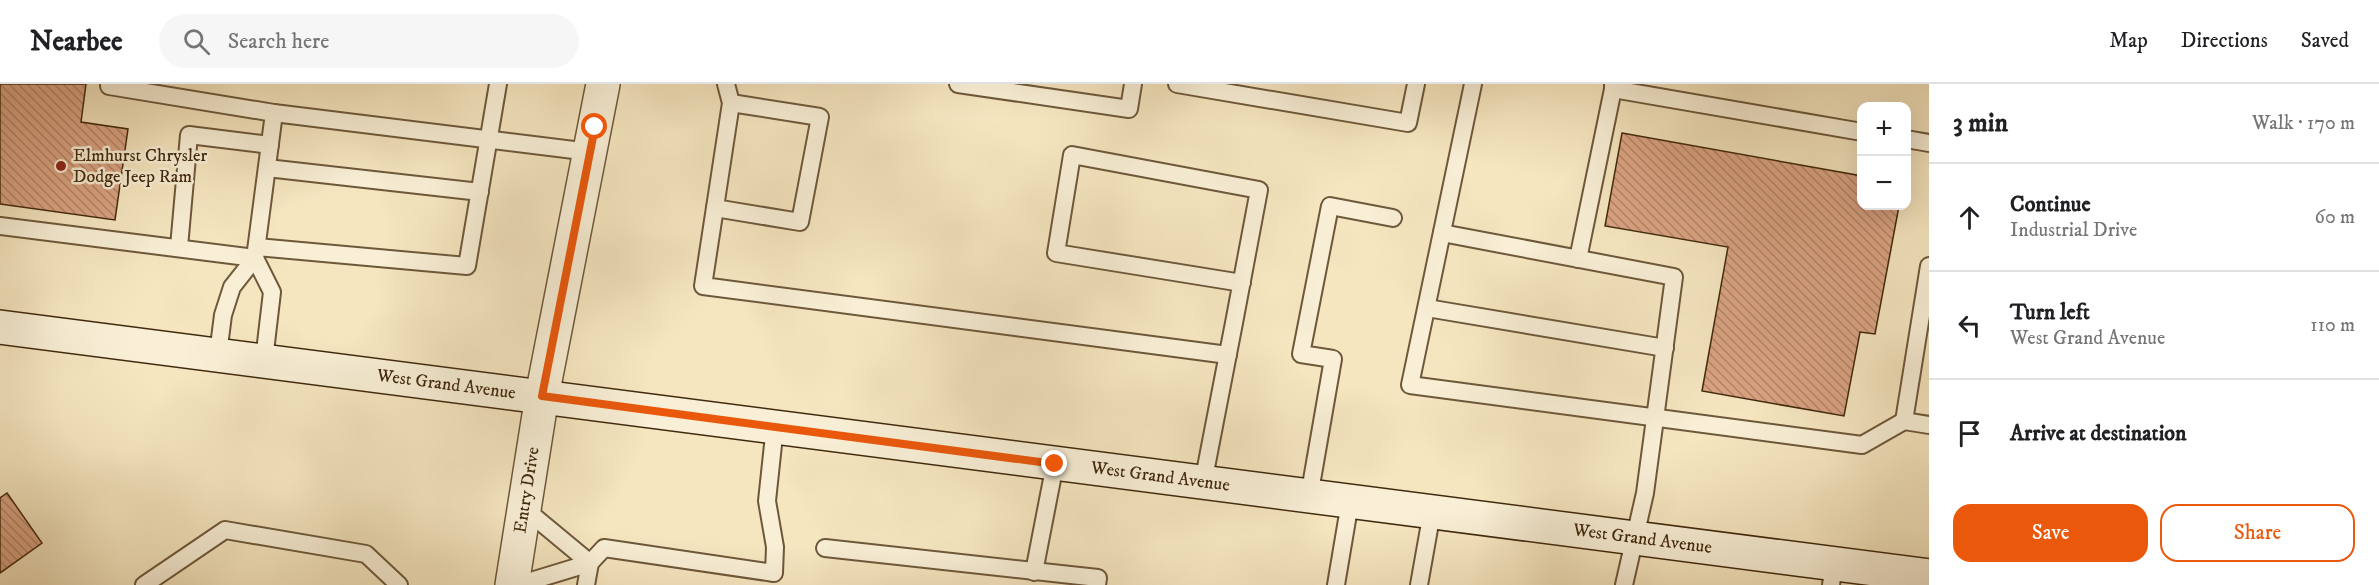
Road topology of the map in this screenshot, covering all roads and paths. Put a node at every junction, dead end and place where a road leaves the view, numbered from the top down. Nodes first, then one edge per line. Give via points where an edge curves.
1 (109, 84) edge
2 (498, 84) edge
3 (603, 84) edge
4 (726, 84) edge
5 (958, 84) edge
6 (1133, 84) edge
7 (1177, 84) edge
8 (1416, 84) edge
9 (1473, 84) edge
10 (1613, 86) edge
11 (731, 103) junction
12 (274, 112) junction
13 (1857, 131) edge
14 (489, 139) junction
15 (1911, 140) edge
16 (1929, 143) edge
17 (270, 145) junction
18 (590, 152) junction
19 (267, 168) junction
20 (480, 192) junction
21 (715, 208) junction
22 (1393, 218) dead end
23 (0, 226) edge
24 (1442, 233) junction
25 (179, 247) junction
26 (256, 252) junction
27 (1578, 259) junction
28 (1929, 266) edge
29 (1242, 283) junction
30 (1427, 308) junction
31 (0, 327) edge
32 (1665, 348) junction
33 (218, 354) junction
34 (1228, 355) junction
35 (264, 360) junction
36 (542, 396) junction
37 (1656, 417) junction
38 (1904, 421) junction
39 (1929, 425) edge
40 (774, 426) junction
41 (1055, 464) junction
42 (1203, 483) junction
43 (1309, 497) junction
44 (1350, 502) junction
45 (525, 509) junction
46 (1431, 512) junction
47 (1634, 539) junction
48 (825, 548) dead end
49 (590, 563) junction
50 (1034, 572) junction
51 (1833, 574) edge
52 (1929, 576) edge
53 (773, 579) edge
54 (144, 585) edge
55 (399, 585) edge
56 (512, 585) edge
57 (518, 585) edge
58 (586, 585) edge
59 (1097, 585) edge
60 (1336, 585) edge
61 (1419, 585) edge
62 (1624, 585) edge

1 - 12 lane
2 - 14 lane
3 - 18 main road, Entry Drive
4 - 11 lane
5 - 6 lane via 1129,109
7 - 8 lane via 1408,123
9 - 24 lane
10 - 13 lane
10 - 27 lane
11 - 21 lane
11 - 21 lane via 820,117 800,222
12 - 14 lane
12 - 17 lane
14 - 18 lane
14 - 20 lane
15 - 16 lane
17 - 19 lane
17 - 25 lane via 189,135
18 - 36 main road, Entry Drive
19 - 20 lane
19 - 26 lane
20 - 26 lane via 467,266
21 - 34 lane via 703,286
22 - 43 lane via 1330,206 1301,354 1333,359
23 - 25 lane
24 - 27 lane
24 - 30 lane
25 - 26 lane
26 - 33 lane via 232,287 222,315
26 - 35 lane via 272,292
27 - 32 lane via 1674,277
28 - 38 lane
29 - 29 lane via 1056,253 1072,155 1259,190
29 - 34 lane
30 - 32 lane
30 - 37 lane via 1410,385
31 - 33 main road, West Grand Avenue
32 - 37 lane
33 - 35 main road, West Grand Avenue
34 - 42 lane
35 - 36 main road, West Grand Avenue
36 - 40 main road, West Grand Avenue
36 - 45 main road, Entry Drive
37 - 38 lane via 1862,445
37 - 47 lane
38 - 39 lane
40 - 41 main road, West Grand Avenue
40 - 53 lane via 767,501 775,547
41 - 42 main road, West Grand Avenue
41 - 50 lane
42 - 43 main road, West Grand Avenue
43 - 44 main road, West Grand Avenue
44 - 46 main road, West Grand Avenue
44 - 60 lane
45 - 49 lane
45 - 56 main road, Entry Drive
46 - 47 main road, West Grand Avenue
46 - 61 lane
47 - 51 main road, West Grand Avenue
47 - 62 lane
48 - 50 lane
49 - 53 lane via 604,548
49 - 57 lane
49 - 58 lane
50 - 59 lane via 1098,578
51 - 52 main road, West Grand Avenue
54 - 55 lane via 225,530 366,554

